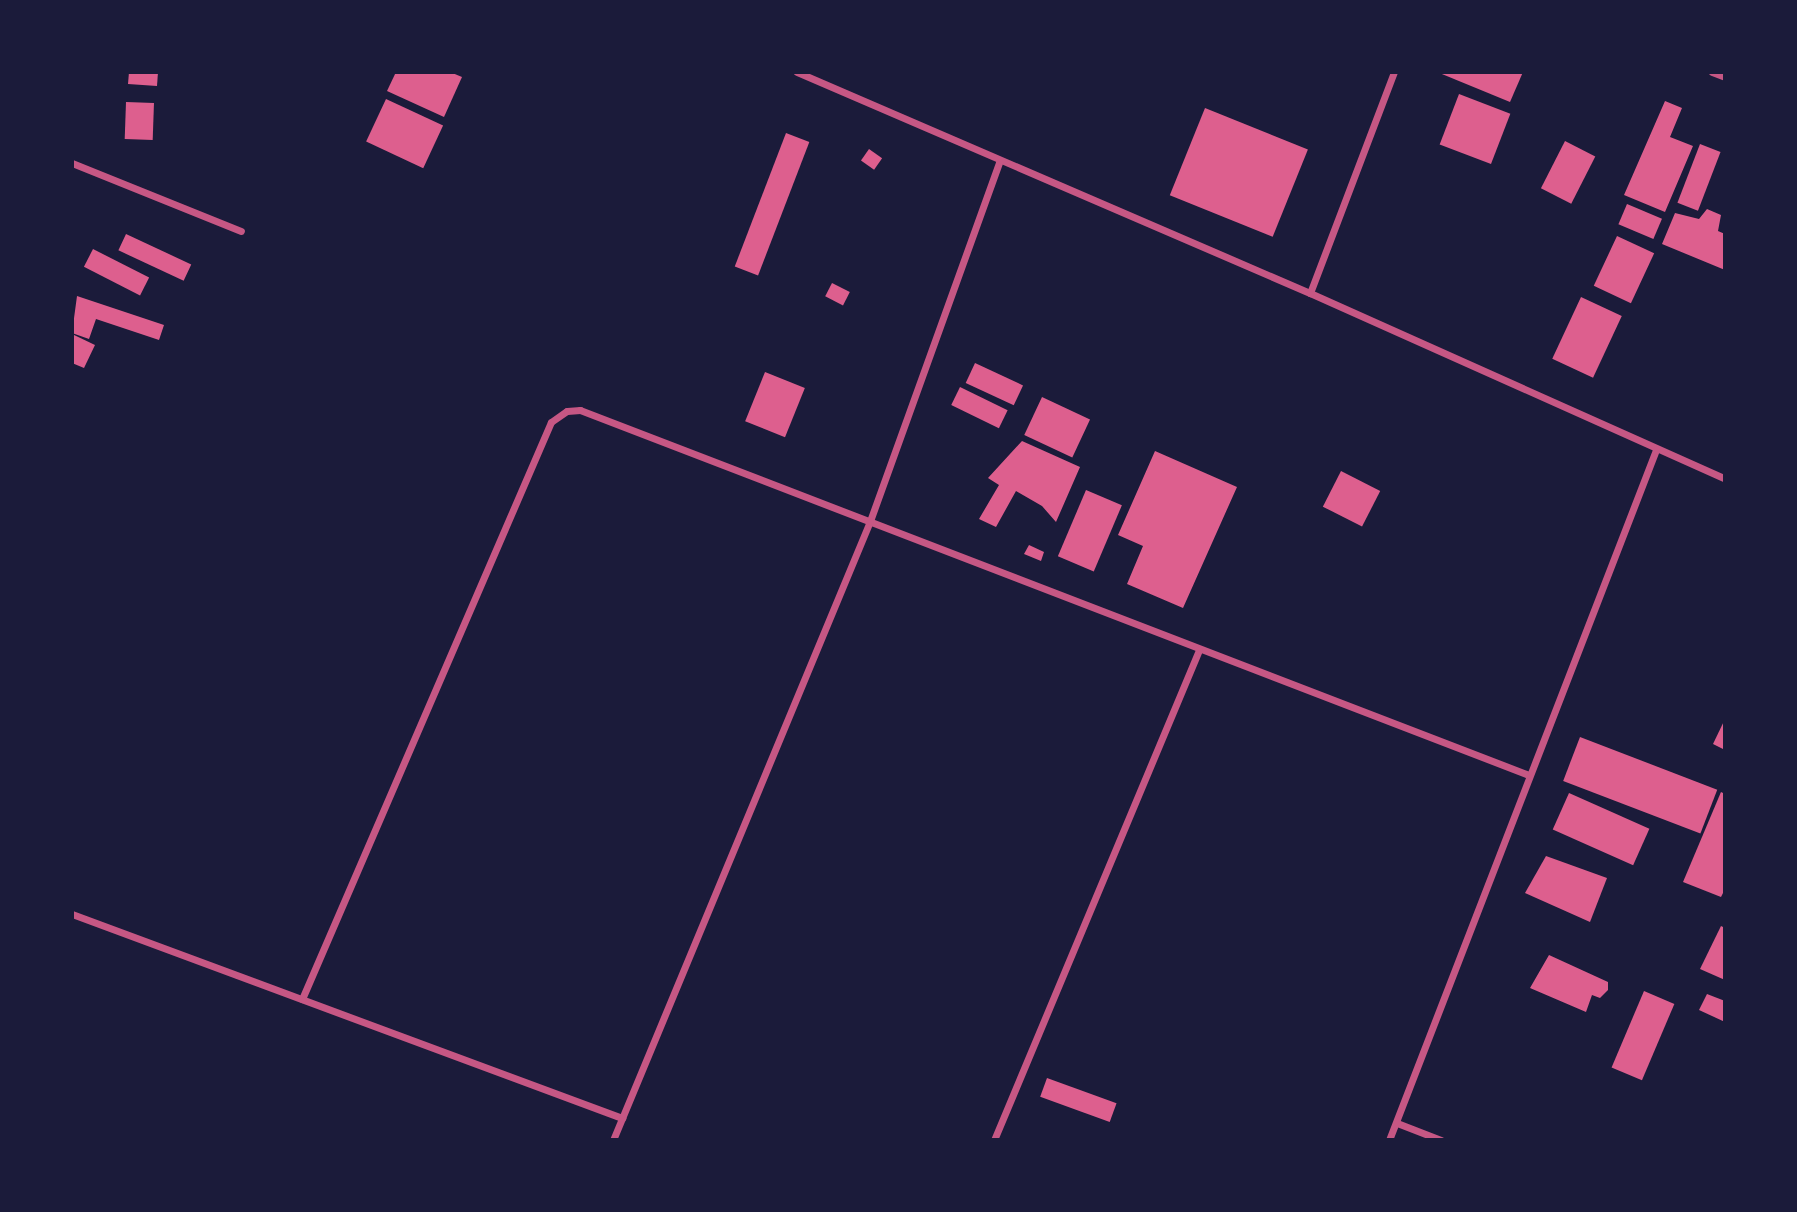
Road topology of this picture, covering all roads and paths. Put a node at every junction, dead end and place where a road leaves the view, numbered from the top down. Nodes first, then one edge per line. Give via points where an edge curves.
1 (797, 72) edge
2 (1394, 72) edge
3 (1712, 72) edge
4 (1725, 77) edge
5 (999, 162) junction
6 (72, 163) edge
7 (241, 230) dead end
8 (1310, 293) junction
9 (1656, 450) junction
10 (1725, 479) edge
11 (870, 521) junction
12 (1199, 650) junction
13 (1529, 775) junction
14 (72, 914) edge
15 (302, 999) junction
16 (622, 1118) junction
17 (1397, 1123) junction
18 (613, 1140) edge
19 (994, 1140) edge
20 (1389, 1140) edge
21 (1441, 1140) edge

1 - 5 street
2 - 8 street
3 - 4 street
5 - 8 street
5 - 11 street
6 - 7 street
8 - 9 street
9 - 10 street
9 - 13 street
11 - 12 street
11 - 15 street via 580,410 559,414 551,422
11 - 16 street
12 - 13 street
12 - 19 street
13 - 17 street
14 - 15 street
15 - 16 street
16 - 18 street
17 - 20 street
17 - 21 street

